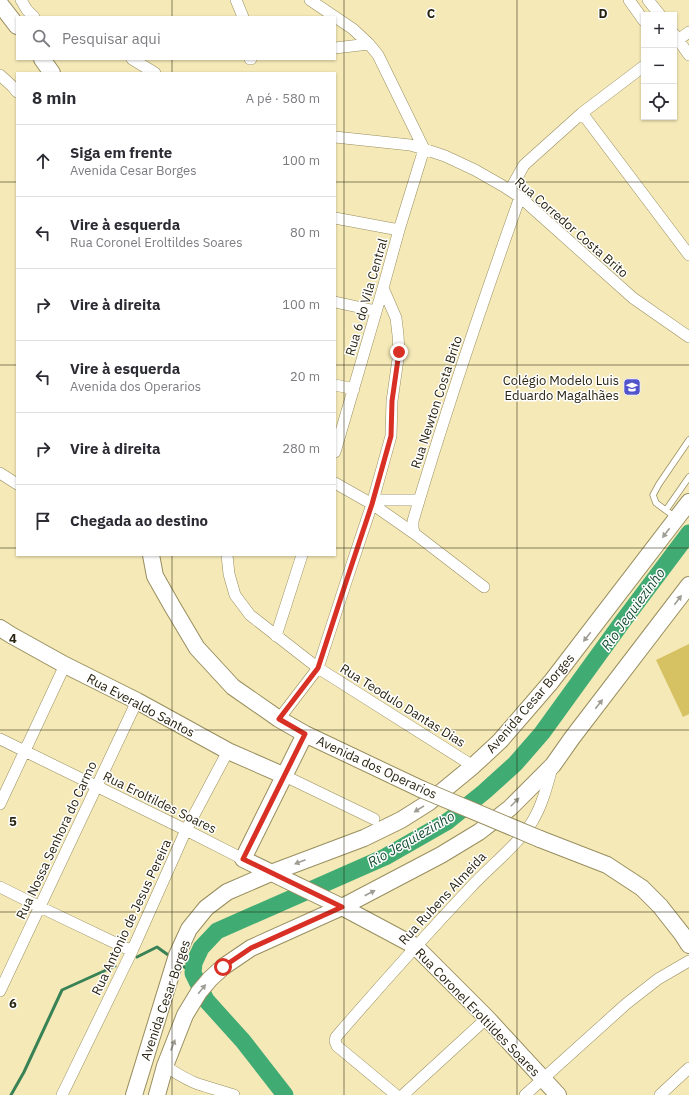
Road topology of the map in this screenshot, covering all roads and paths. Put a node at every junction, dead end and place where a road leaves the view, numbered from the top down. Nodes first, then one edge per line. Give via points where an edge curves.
1 (21, 0) edge
2 (236, 0) edge
3 (310, 0) edge
4 (629, 0) edge
5 (648, 0) edge
6 (0, 4) edge
7 (658, 12) edge
8 (33, 16) edge
9 (243, 16) edge
10 (333, 16) edge
11 (641, 17) edge
12 (336, 18) edge
13 (16, 25) edge
14 (689, 32) edge
15 (677, 38) edge
16 (677, 40) edge
17 (369, 44) junction
18 (336, 48) edge
19 (689, 55) edge
20 (43, 60) edge
21 (134, 60) edge
22 (641, 68) edge
23 (51, 72) edge
24 (153, 72) edge
25 (0, 75) edge
26 (16, 91) edge
27 (582, 112) junction
28 (336, 137) edge
29 (424, 149) junction
30 (510, 190) junction
31 (520, 197) junction
32 (336, 218) edge
33 (399, 230) junction
34 (689, 255) edge
35 (383, 288) junction
36 (336, 302) edge
37 (376, 311) junction
38 (689, 337) edge
39 (336, 385) edge
40 (354, 388) junction
41 (689, 440) edge
42 (336, 449) edge
43 (0, 473) edge
44 (689, 477) edge
45 (16, 483) edge
46 (336, 484) edge
47 (419, 500) junction
48 (372, 502) junction
49 (689, 502) edge
50 (671, 514) junction
51 (415, 534) junction
52 (151, 556) edge
53 (227, 556) edge
54 (302, 556) edge
55 (689, 585) edge
56 (484, 587) dead end
57 (0, 628) edge
58 (276, 636) junction
59 (65, 665) junction
60 (318, 668) junction
61 (137, 701) junction
62 (279, 719) junction
63 (305, 734) junction
64 (0, 740) edge
65 (25, 751) junction
66 (228, 751) junction
67 (553, 765) junction
68 (473, 766) junction
69 (285, 776) junction
70 (96, 786) junction
71 (0, 804) edge
72 (374, 819) dead end
73 (186, 830) junction
74 (243, 859) junction
75 (271, 873) junction
76 (0, 887) edge
77 (40, 907) junction
78 (342, 907) junction
79 (689, 945) edge
80 (415, 946) junction
81 (132, 951) junction
82 (689, 961) edge
83 (0, 991) edge
84 (487, 1018) junction
85 (165, 1066) junction
86 (689, 1068) edge
87 (543, 1079) junction
88 (62, 1095) edge
89 (134, 1095) edge
90 (157, 1095) edge
91 (234, 1095) edge
92 (396, 1095) edge
93 (403, 1095) edge
94 (525, 1095) edge
95 (558, 1095) edge
96 (660, 1095) edge

1 - 8 street
2 - 9 street
3 - 10 street
4 - 11 street
5 - 7 street
6 - 13 main road
12 - 17 street
14 - 15 street
16 - 19 street
17 - 18 street
17 - 29 street via 378,55
20 - 23 main road
21 - 24 street
22 - 27 street
25 - 26 street
27 - 30 street via 524,164
27 - 34 street
28 - 29 street, Rua Corredor Costa Brito via 410,145
29 - 30 street, Rua Corredor Costa Brito via 475,170
29 - 33 street, Rua 6 do Vila Central
30 - 31 street, Rua Corredor Costa Brito
31 - 38 street, Rua Corredor Costa Brito via 633,298
31 - 47 street, Rua Newton Costa Brito via 478,316
32 - 33 street
33 - 35 street, Rua 6 do Vila Central
35 - 37 street, Rua 6 do Vila Central
35 - 48 street via 396,318 399,352 392,401 391,436
36 - 37 street
37 - 40 street, Rua 6 do Vila Central
39 - 40 street
40 - 42 street, Rua 6 do Vila Central
41 - 50 lane via 653,496 656,503
43 - 45 street
44 - 50 lane
46 - 48 street
47 - 48 street
47 - 51 street, Rua Newton Costa Brito via 413,521
48 - 51 street
48 - 60 street
49 - 50 main road, Avenida Cesar Borges
50 -> 68 main road, Avenida Cesar Borges via 552,682 500,741
51 - 56 street
52 - 62 main road, Avenida dos Operarios via 155,576 197,648 234,687
53 - 58 street, Rua Teodulo Dantas Dias via 235,595 250,615
54 - 58 street
67 -> 55 main road, Avenida Cesar Borges
57 - 59 main road, Rua Everaldo Santos
58 - 60 street, Rua Teodulo Dantas Dias
59 - 61 main road, Rua Everaldo Santos
59 - 65 street
60 - 62 street
60 - 68 street, Rua Teodulo Dantas Dias
61 - 66 main road, Rua Everaldo Santos
61 - 70 street, Rua Nossa Senhora do Carmo
62 - 63 main road, Avenida dos Operarios
63 - 69 main road
63 - 79 main road, Avenida dos Operarios, bridge via 421,789 607,865 642,888 660,906
64 - 65 street, Rua Eroltildes Soares
65 - 70 street, Rua Eroltildes Soares
65 - 71 street
66 - 69 main road, Rua Everaldo Santos
66 - 73 street, Rua Antonio de Jesus Pereira
78 -> 67 main road, Avenida Cesar Borges via 442,855 479,832 510,808
67 - 80 street, Rua Rubens Almeida via 533,821 518,841 473,884
68 -> 75 main road, Avenida Cesar Borges via 428,803 401,820 364,838
69 - 72 street
69 - 74 main road
70 - 73 street, Rua Eroltildes Soares
70 - 77 street, Rua Nossa Senhora do Carmo
73 - 74 street, Rua Eroltildes Soares
73 - 81 street, Rua Antonio de Jesus Pereira
74 - 75 main road, Rua Coronel Eroltildes Soares
75 - 78 main road, Rua Coronel Eroltildes Soares
75 - 89 main road, Avenida Cesar Borges via 227,892 206,908 189,929 177,955
76 - 77 street
77 - 81 street
77 - 83 street, Rua Nossa Senhora do Carmo
78 - 80 main road, Rua Coronel Eroltildes Soares
85 -> 78 main road, Avenida Cesar Borges via 185,1015 199,992 223,967 251,948
80 - 84 main road, Rua Coronel Eroltildes Soares
80 - 92 street, Rua Rubens Almeida via 335,1041 337,1046
81 - 88 street, Rua Antonio de Jesus Pereira
82 - 87 street via 658,979 626,1004
84 - 87 main road, Rua Coronel Eroltildes Soares
84 - 93 street
85 - 90 main road, Avenida Cesar Borges
85 - 91 street via 199,1085
86 - 96 street
87 - 94 street
87 - 95 main road, Rua Coronel Eroltildes Soares

